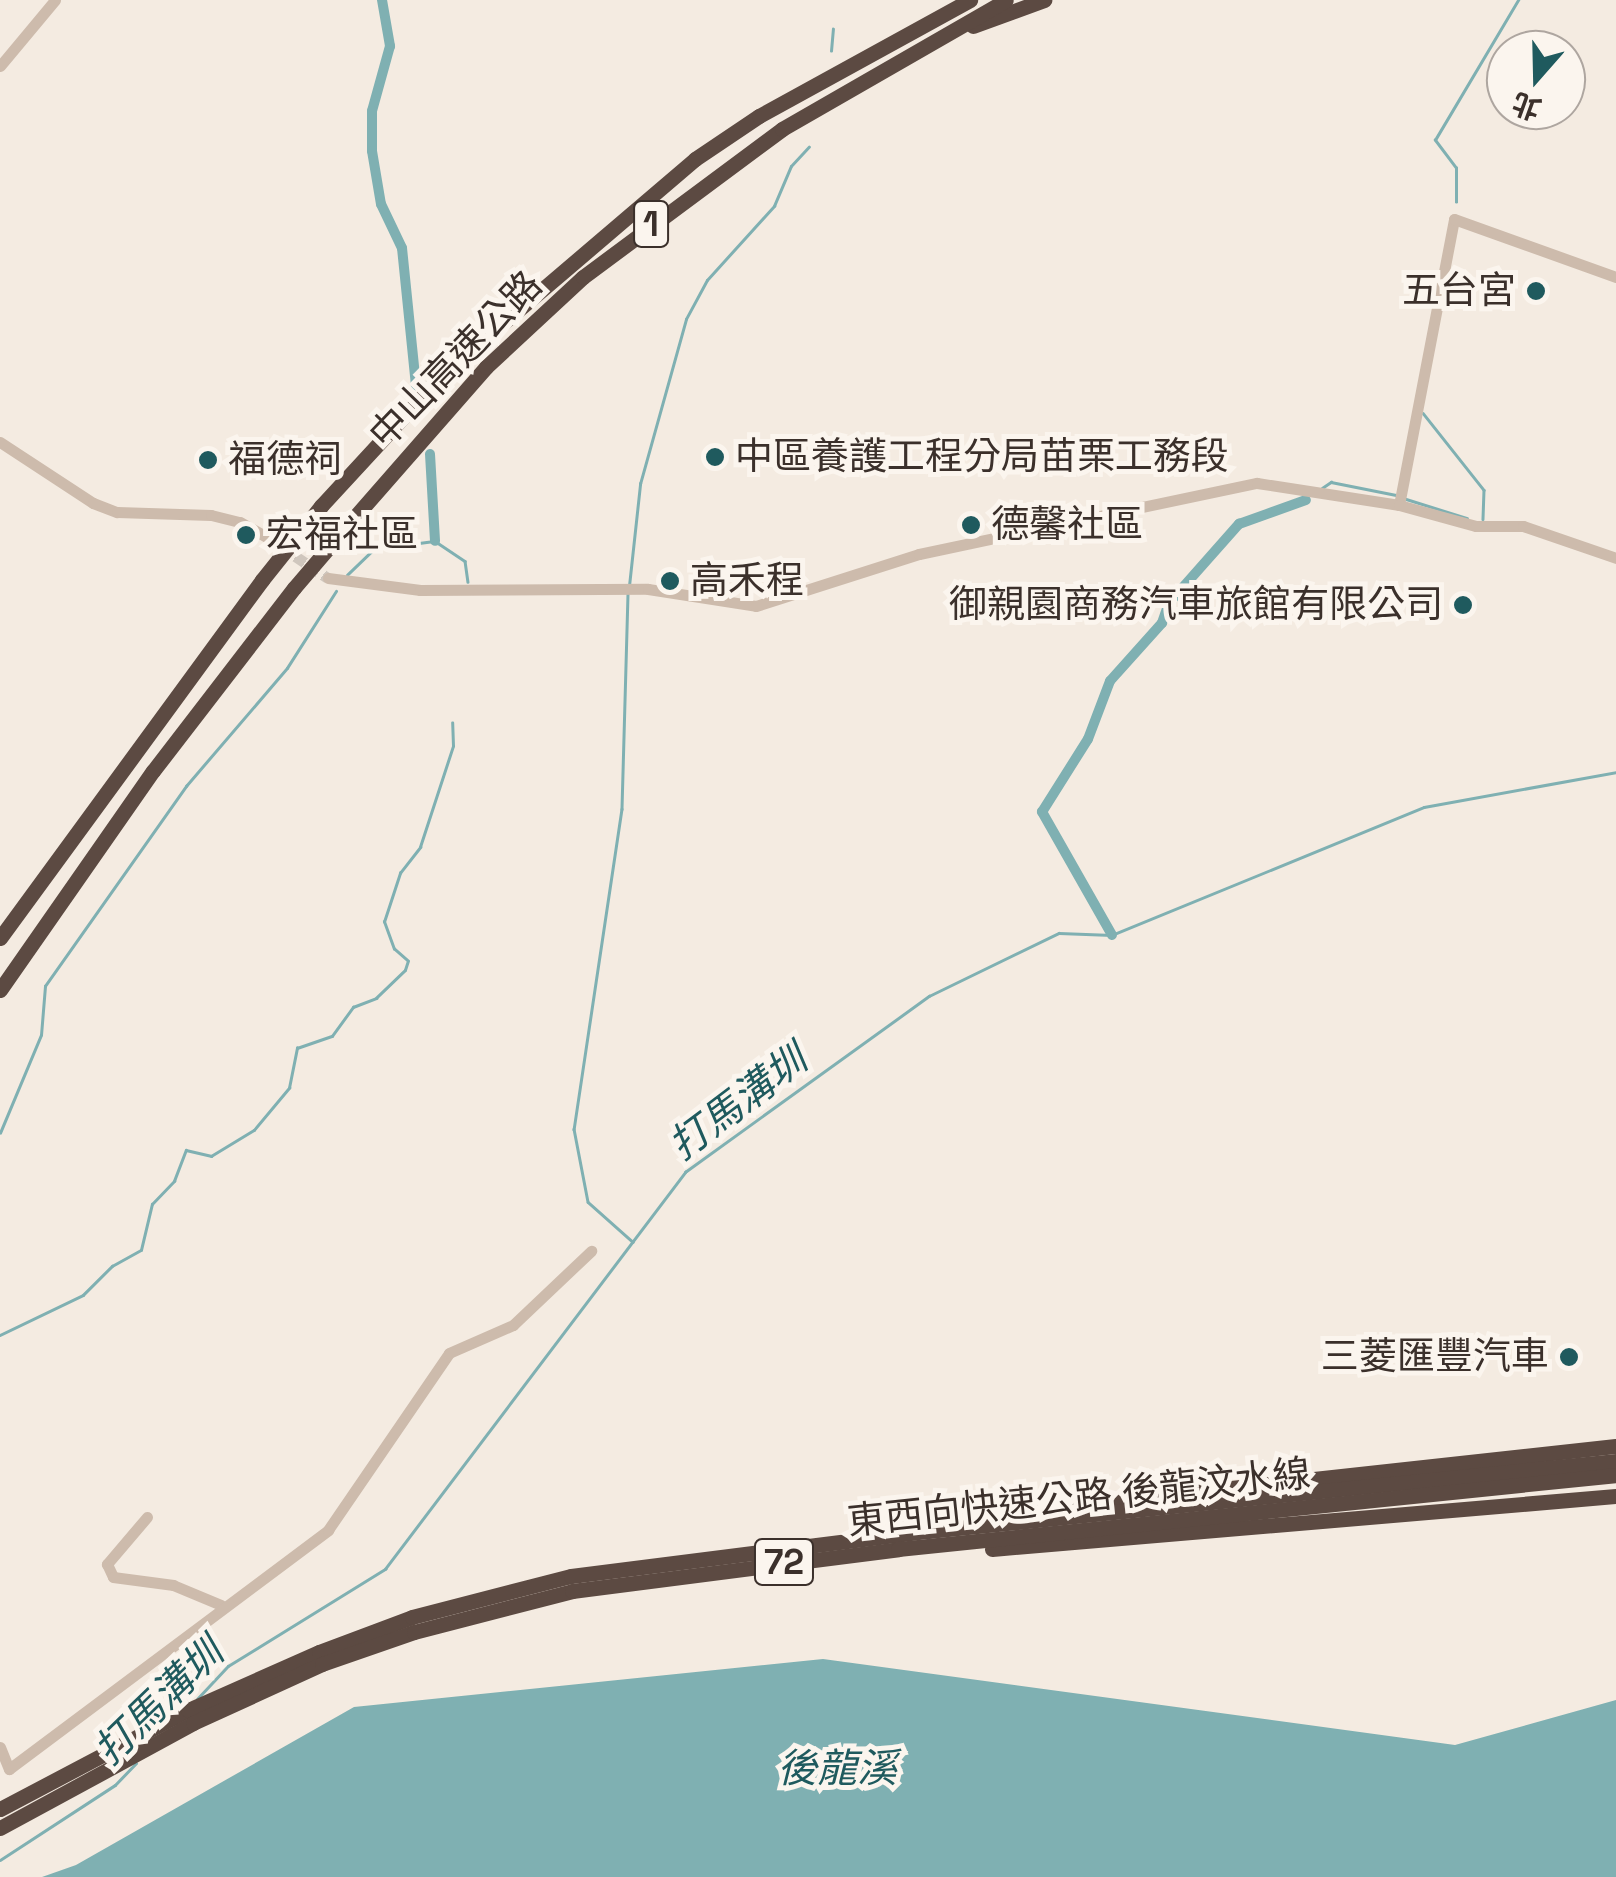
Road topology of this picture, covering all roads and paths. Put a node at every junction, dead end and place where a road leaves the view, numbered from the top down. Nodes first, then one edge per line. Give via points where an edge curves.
1 (54, 0) edge
2 (970, 0) edge
3 (1006, 0) edge
4 (1044, 0) edge
5 (940, 38) junction
6 (0, 66) edge
7 (1616, 277) edge
8 (0, 442) edge
9 (1400, 497) junction
10 (278, 544) tunnel mouth
11 (1616, 558) edge
12 (328, 578) tunnel mouth
13 (0, 938) edge
14 (0, 990) edge
15 (591, 1250) dead end
16 (1614, 1452) edge
17 (1616, 1475) edge
18 (1616, 1496) edge
19 (147, 1517) dead end
20 (898, 1549) junction
21 (221, 1606) junction
22 (0, 1747) edge
23 (0, 1810) edge
24 (0, 1828) edge

1 - 6 street
2 - 13 highway, 中山高速公路 / 1, bridge via 759,116 695,159 441,376 262,580
3 - 5 highway, 中山高速公路 / 1
4 - 5 highway
5 - 14 highway, 中山高速公路 / 1, bridge via 769,137 583,277 486,367 294,588 162,758
7 - 9 street via 1454,219
8 - 10 street via 105,507 212,516 240,522
9 - 11 street via 1476,526 1540,530
9 - 12 street via 1256,483 919,554 756,606 629,588 420,590
15 - 21 street via 513,1325 449,1353 328,1530
16 - 23 highway, 東西向快速公路 後龍汶水線 / 72 via 1166,1493 625,1566 412,1617 244,1684
17 - 20 highway, 東西向快速公路 後龍汶水線 / 72
18 - 20 highway via 1067,1545
19 - 21 street via 107,1564 113,1578 173,1585
20 - 24 highway, 東西向快速公路 後龍汶水線 / 72 via 572,1591 414,1632 322,1664 193,1723
21 - 22 street via 9,1769

